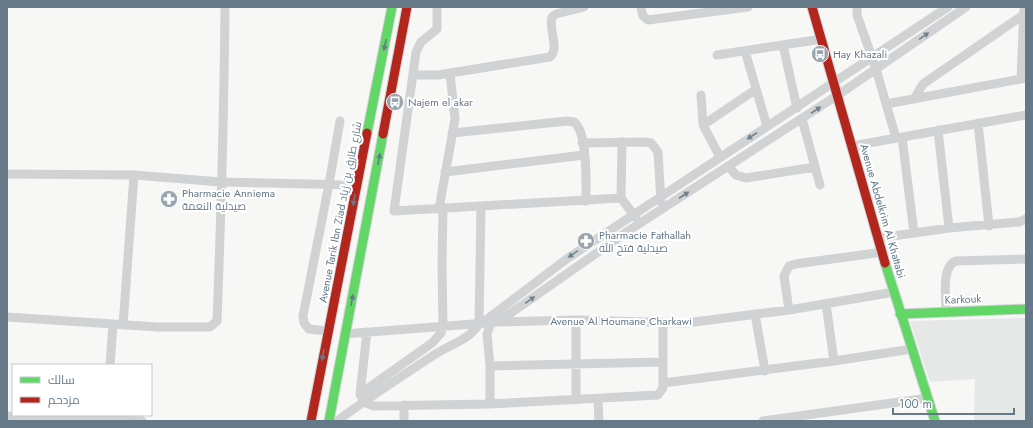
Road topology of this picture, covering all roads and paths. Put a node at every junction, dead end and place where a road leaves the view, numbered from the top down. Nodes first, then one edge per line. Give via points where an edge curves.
1 (225, 7) edge
2 (392, 7) edge
3 (407, 7) edge
4 (437, 7) edge
5 (584, 7) edge
6 (748, 7) edge
7 (812, 7) edge
8 (857, 7) edge
9 (966, 7) edge
10 (641, 8) edge
11 (946, 8) edge
12 (1024, 11) edge
13 (950, 18) junction
14 (822, 39) junction
15 (783, 45) junction
16 (745, 51) junction
17 (717, 55) dead end
18 (872, 58) junction
19 (876, 69) junction
20 (450, 73) junction
21 (413, 75) junction
22 (1024, 78) edge
23 (835, 82) junction
24 (755, 90) junction
25 (701, 95) dead end
26 (838, 95) junction
27 (914, 99) junction
28 (886, 104) junction
29 (797, 108) junction
30 (1026, 115) edge
31 (802, 119) junction
32 (340, 122) dead end
33 (978, 123) junction
34 (703, 125) junction
35 (767, 126) junction
36 (938, 130) junction
37 (452, 133) junction
38 (899, 137) junction
39 (622, 142) junction
40 (582, 143) junction
41 (852, 146) junction
42 (584, 155) junction
43 (720, 157) junction
44 (729, 166) junction
45 (815, 167) junction
46 (445, 172) junction
47 (7, 174) edge
48 (134, 175) junction
49 (221, 182) junction
50 (329, 184) junction
51 (820, 185) dead end
52 (357, 186) junction
53 (661, 197) junction
54 (621, 198) junction
55 (586, 201) junction
56 (481, 207) junction
57 (441, 209) junction
58 (662, 209) junction
59 (633, 214) junction
60 (1026, 219) edge
61 (640, 223) junction
62 (989, 226) junction
63 (949, 228) junction
64 (914, 233) junction
65 (879, 238) junction
66 (883, 252) junction
67 (1026, 259) edge
68 (894, 292) junction
69 (826, 304) junction
70 (1026, 309) edge
71 (789, 310) junction
72 (946, 312) junction
73 (755, 314) junction
74 (900, 314) junction
75 (7, 317) edge
76 (576, 320) junction
77 (487, 323) junction
78 (662, 323) junction
79 (113, 324) junction
80 (347, 324) junction
81 (123, 325) junction
82 (443, 326) junction
83 (328, 331) junction
84 (367, 332) junction
85 (345, 338) junction
86 (912, 349) junction
87 (834, 361) junction
88 (663, 362) junction
89 (110, 364) edge
90 (575, 364) junction
91 (490, 366) junction
92 (765, 371) junction
93 (663, 383) junction
94 (362, 398) junction
95 (928, 398) junction
96 (598, 399) junction
97 (576, 400) junction
98 (490, 404) junction
99 (404, 405) junction
100 (7, 416) edge
101 (820, 417) edge
102 (109, 418) edge
103 (342, 419) edge
104 (142, 421) edge
105 (311, 421) edge
106 (329, 421) edge
107 (404, 421) edge
108 (599, 421) edge
109 (768, 421) edge
110 (936, 421) edge

1 - 49 street
2 -> 52 main road, Avenue Tarik Ibn Ziad شارع طارق بن زياد
80 -> 3 main road
4 - 21 street via 437,29 419,45
5 - 20 street via 552,17 554,49 550,57
6 - 10 street via 648,20 643,16
7 - 14 main road, Avenue Abdelkrim Al Khattabi
8 - 18 street via 857,15
9 - 13 street
11 - 13 street
11 - 18 street
12 - 22 street
12 - 27 street via 923,84
19 -> 13 street
14 - 15 street
14 - 23 main road, Avenue Abdelkrim Al Khattabi
15 - 16 street
15 - 29 street
16 - 17 street
16 - 24 street
18 - 19 street
18 - 23 street
19 - 26 street
19 - 28 street
20 - 21 street
20 - 37 street via 455,119
21 - 57 street via 394,211
22 - 27 street
23 - 26 main road, Avenue Abdelkrim Al Khattabi
23 - 29 street
24 - 34 street
24 - 35 street
25 - 34 street
31 -> 26 street
26 - 41 main road, Avenue Abdelkrim Al Khattabi
27 - 28 street
28 - 38 street
29 - 35 street
30 - 33 street
31 - 44 street
31 - 45 street
32 - 50 street
33 - 36 street
33 - 62 street
34 - 43 street
35 -> 43 street
36 - 38 street
36 - 63 street
37 - 40 street via 570,121 576,124
37 - 46 street
38 - 41 street
38 - 64 street
39 - 40 street
39 - 53 street via 645,142 654,145 658,152
39 - 54 street
40 - 42 street
41 - 65 main road, Avenue Abdelkrim Al Khattabi
42 - 46 street
42 - 55 street via 587,168
43 - 53 street
44 - 45 street via 736,175 746,178
58 -> 44 street
45 - 51 street
46 - 57 street
47 - 48 street
48 - 49 street
48 - 81 street
49 - 50 street
49 - 81 street via 217,321 210,327
50 - 52 street
50 - 83 street via 303,320 309,329
52 -> 83 main road, Avenue Tarik Ibn Ziad شارع طارق بن زياد
53 - 58 street
53 - 59 street
54 - 55 street
54 - 59 street
55 - 56 street
56 - 57 street
56 - 77 street
57 - 82 street
58 - 61 street
59 - 61 street
59 -> 77 street via 568,258
60 - 62 street
77 -> 61 street
62 - 63 street
63 - 64 street
64 - 65 street
65 - 66 main road, Avenue Abdelkrim Al Khattabi
66 - 68 main road, Avenue Abdelkrim Al Khattabi
66 - 71 street via 789,266 784,276
67 - 72 street via 951,263 947,271
68 - 69 street, Avenue Al Houmane Charkawi
68 - 74 main road, Avenue Abdelkrim Al Khattabi
69 - 71 street, Avenue Al Houmane Charkawi
69 - 87 street
70 - 72 main road, Karkouk
71 - 73 street, Avenue Al Houmane Charkawi
72 - 74 main road, Karkouk
73 - 78 street, Avenue Al Houmane Charkawi
73 - 92 street
74 - 86 main road, Avenue Abdelkrim Al Khattabi
75 - 79 street
76 - 77 street, Avenue Al Houmane Charkawi
76 - 78 street, Avenue Al Houmane Charkawi
76 - 90 street
77 - 82 street, Avenue Al Houmane Charkawi
77 - 91 street
77 - 94 street via 467,338
78 - 88 street
79 - 81 street
79 - 89 street
80 - 83 main road via 341,320
80 - 85 main road
82 - 84 street, Avenue Al Houmane Charkawi
82 - 94 street via 441,334
83 - 85 main road via 334,344
83 -> 105 main road, Avenue Tarik Ibn Ziad شارع طارق بن زياد
84 - 85 street, Avenue Al Houmane Charkawi
84 - 94 street
85 - 106 main road
86 - 87 street
86 - 95 main road, Avenue Abdelkrim Al Khattabi
87 - 92 street
88 - 90 street
88 - 93 street
90 - 91 street
90 - 97 street
91 - 98 street
92 - 93 street
93 - 96 street via 662,391 655,396
94 - 99 street via 374,406
94 - 103 street
95 - 101 street
95 - 110 main road, Avenue Abdelkrim Al Khattabi
96 - 97 street
96 - 108 street
97 - 98 street
98 - 99 street
99 - 107 street
100 - 102 street
101 - 109 street
102 - 104 street

